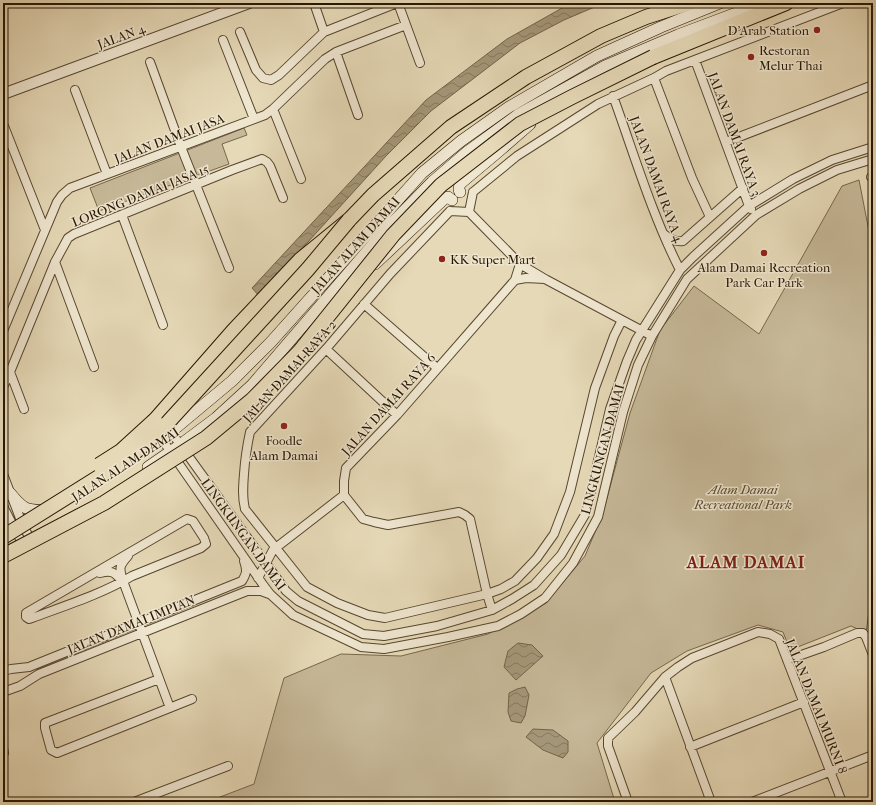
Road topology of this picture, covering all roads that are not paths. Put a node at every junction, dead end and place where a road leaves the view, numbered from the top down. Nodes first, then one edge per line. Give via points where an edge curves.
1 (249, 3) edge
2 (314, 3) edge
3 (397, 3) edge
4 (689, 3) edge
5 (720, 3) edge
6 (763, 3) edge
7 (786, 3) edge
8 (843, 3) edge
9 (406, 25) junction
10 (240, 32) dead end
11 (324, 32) junction
12 (223, 40) dead end
13 (336, 52) junction
14 (695, 60) junction
15 (150, 62) dead end
16 (420, 63) dead end
17 (654, 78) junction
18 (873, 85) edge
19 (75, 90) dead end
20 (3, 94) edge
21 (613, 96) junction
22 (542, 100) junction
23 (272, 109) junction
24 (358, 114) dead end
25 (254, 119) junction
26 (4, 126) dead end
27 (726, 142) junction
28 (181, 147) junction
29 (873, 147) edge
30 (873, 159) edge
31 (107, 174) junction
32 (301, 179) dead end
33 (196, 185) junction
34 (743, 188) junction
35 (473, 192) junction
36 (456, 196) junction
37 (283, 198) dead end
38 (749, 206) junction
39 (450, 211) junction
40 (469, 212) junction
41 (122, 215) junction
42 (756, 215) junction
43 (710, 217) junction
44 (45, 230) junction
45 (663, 234) junction
46 (55, 262) junction
47 (520, 264) junction
48 (229, 268) dead end
49 (680, 270) junction
50 (342, 279) junction
51 (545, 279) junction
52 (515, 280) junction
53 (364, 304) junction
54 (622, 320) junction
55 (5, 321) edge
56 (162, 325) dead end
57 (3, 331) edge
58 (641, 331) junction
59 (652, 336) junction
60 (326, 349) junction
61 (94, 368) dead end
62 (437, 368) junction
63 (10, 372) junction
64 (3, 387) edge
65 (24, 409) dead end
66 (397, 415) junction
67 (171, 432) junction
68 (161, 438) junction
69 (180, 445) junction
70 (170, 452) junction
71 (3, 474) edge
72 (10, 493) junction
73 (344, 495) junction
74 (3, 507) edge
75 (51, 510) junction
76 (8, 531) edge
77 (27, 543) junction
78 (275, 547) junction
79 (130, 553) junction
80 (242, 555) junction
81 (3, 556) edge
82 (266, 563) junction
83 (94, 574) junction
84 (258, 578) junction
85 (122, 581) junction
86 (270, 594) junction
87 (487, 594) junction
88 (492, 610) junction
89 (138, 622) junction
90 (142, 633) junction
91 (873, 655) edge
92 (788, 660) junction
93 (3, 671) edge
94 (665, 678) junction
95 (159, 679) junction
96 (3, 692) edge
97 (192, 699) dead end
98 (804, 702) junction
99 (170, 708) junction
100 (690, 746) junction
101 (3, 748) edge
102 (3, 753) edge
103 (873, 755) edge
104 (228, 766) dead end
105 (830, 771) junction
106 (134, 802) edge
107 (628, 802) edge
108 (711, 802) edge
109 (752, 802) edge
110 (842, 802) edge

1 - 20 street, JALAN 4
2 - 11 street
3 - 9 street
3 - 11 street
4 - 76 highway, bridge via 601,36 526,77 451,127 373,195 349,220 308,269 161,430 126,460
5 - 67 main road, JALAN ALAM DAMAI via 597,56 508,108 461,141 422,173 238,376
6 - 22 main road, JALAN ALAM DAMAI via 678,34 605,66
7 - 81 highway, bridge via 653,57 520,124 441,185 393,235 300,350 252,400 206,438 104,503
8 - 14 street
9 - 13 street, JALAN DAMAI JASA
9 - 16 street
10 - 11 street via 256,70 263,78 271,80
12 - 25 street
13 - 23 street, JALAN DAMAI JASA via 325,59
13 - 24 street
14 - 17 street
14 - 27 street, JALAN DAMAI RAYA 3
15 - 28 street
17 - 21 street
17 - 43 street via 692,178
18 - 27 street
19 - 31 street
21 - 35 street via 517,156
21 - 45 street, JALAN DAMAI RAYA 4
22 - 36 main road via 532,122 461,183
22 - 50 main road, JALAN ALAM DAMAI via 467,152 432,182
23 - 25 street, JALAN DAMAI JASA
23 - 32 street
25 - 28 street, JALAN DAMAI JASA
26 - 44 street
27 - 34 street, JALAN DAMAI RAYA 3
28 - 31 street, JALAN DAMAI JASA
28 - 33 street
29 - 38 street, LINGKUNGAN DAMAI via 832,160 793,179
30 - 42 street, LINGKUNGAN DAMAI via 837,170
31 - 44 street, JALAN DAMAI JASA via 70,188 62,195
33 - 37 street, LORONG DAMAI JASA 15 via 262,159 270,166
33 - 41 street, LORONG DAMAI JASA 15
33 - 48 street
34 - 38 street, JALAN DAMAI RAYA 3
34 - 43 street
35 - 36 street
35 - 40 street
36 - 39 street
36 - 50 main road via 444,199 376,264
38 - 42 street, JALAN DAMAI RAYA 3
38 - 49 street, LINGKUNGAN DAMAI
39 - 40 street
39 - 53 street, JALAN DAMAI RAYA 2
40 - 47 street
41 - 46 street, LORONG DAMAI JASA 15 via 68,238
41 - 56 street
42 - 59 street, LINGKUNGAN DAMAI via 687,279
43 - 45 street via 683,241 670,240
44 - 55 street, JALAN DAMAI JASA
45 - 49 street, JALAN DAMAI RAYA 4
46 - 61 street
46 - 63 street, LORONG DAMAI JASA 15
47 - 51 street
47 - 52 street, JALAN DAMAI RAYA 6
49 - 58 street, LINGKUNGAN DAMAI
50 - 69 main road, JALAN ALAM DAMAI via 252,385 216,418
51 - 52 street
51 - 54 street
52 - 62 street, JALAN DAMAI RAYA 6
53 - 60 street, JALAN DAMAI RAYA 2
53 - 62 street
54 - 58 street
54 - 87 street, JALAN DAMAI RAYA 2 via 595,388 570,492 554,534 537,558 515,581
55 - 57 street, JALAN DAMAI JASA
58 - 59 street
58 - 88 street, LINGKUNGAN DAMAI via 626,361 610,409 586,513 561,555 534,585
59 - 86 street, LINGKUNGAN DAMAI via 638,364 623,412 598,517 573,563 545,598 498,626 384,649 361,647 293,615
60 - 66 street
60 - 78 street, JALAN DAMAI RAYA 2 via 250,432 246,449 243,501 245,509
62 - 66 street, JALAN DAMAI RAYA 6
63 - 64 street, LORONG DAMAI JASA 15
63 - 65 street
66 - 73 street, JALAN DAMAI RAYA 6 via 346,468
67 - 68 main road, JALAN ALAM DAMAI
67 - 69 street, LINGKUNGAN DAMAI
68 - 70 street, LINGKUNGAN DAMAI
68 - 75 main road, JALAN ALAM DAMAI
69 - 70 main road, JALAN ALAM DAMAI
69 - 82 street, LINGKUNGAN DAMAI
70 - 77 main road, JALAN ALAM DAMAI via 108,494
70 - 80 street, LINGKUNGAN DAMAI
71 - 72 street
72 - 75 main road via 27,509
72 - 76 street
73 - 78 street
73 - 87 street via 363,518 388,525 458,512 465,515 470,519
74 - 76 main road via 4,523
75 - 76 main road, JALAN ALAM DAMAI
76 - 77 street
77 - 81 main road, JALAN ALAM DAMAI
78 - 82 street
78 - 87 street, JALAN DAMAI RAYA 2 via 307,586 337,603 368,615 384,618
79 - 83 street
79 - 85 street via 121,563
79 - 85 street via 187,520 193,521 206,544
80 - 84 street, LINGKUNGAN DAMAI
80 - 89 street, JALAN DAMAI IMPIAN via 247,571 242,581
82 - 84 street
82 - 88 street, LINGKUNGAN DAMAI via 286,591 298,601 363,634 384,636 437,626
83 - 85 street via 110,571
83 - 85 street via 26,613 26,617 32,618
84 - 86 street, LINGKUNGAN DAMAI
85 - 89 street
86 - 90 street, JALAN DAMAI IMPIAN via 247,591
87 - 88 street
89 - 90 street
89 - 93 street, JALAN DAMAI IMPIAN via 29,667
90 - 95 street
90 - 96 street, JALAN DAMAI IMPIAN via 39,674 20,686
91 - 92 street via 866,637 863,633 857,633
92 - 94 street, JALAN DAMAI MURNI 8 via 779,638 758,632 692,658
92 - 98 street, JALAN DAMAI MURNI 8
94 - 100 street
94 - 107 street via 608,738 608,746
95 - 99 street
95 - 99 street via 46,722 45,728 51,750 57,753
97 - 99 street
98 - 100 street
98 - 105 street, JALAN DAMAI MURNI 8
100 - 108 street
101 - 102 street
103 - 105 street
104 - 106 street
105 - 109 street
105 - 110 street, JALAN DAMAI MURNI 8

